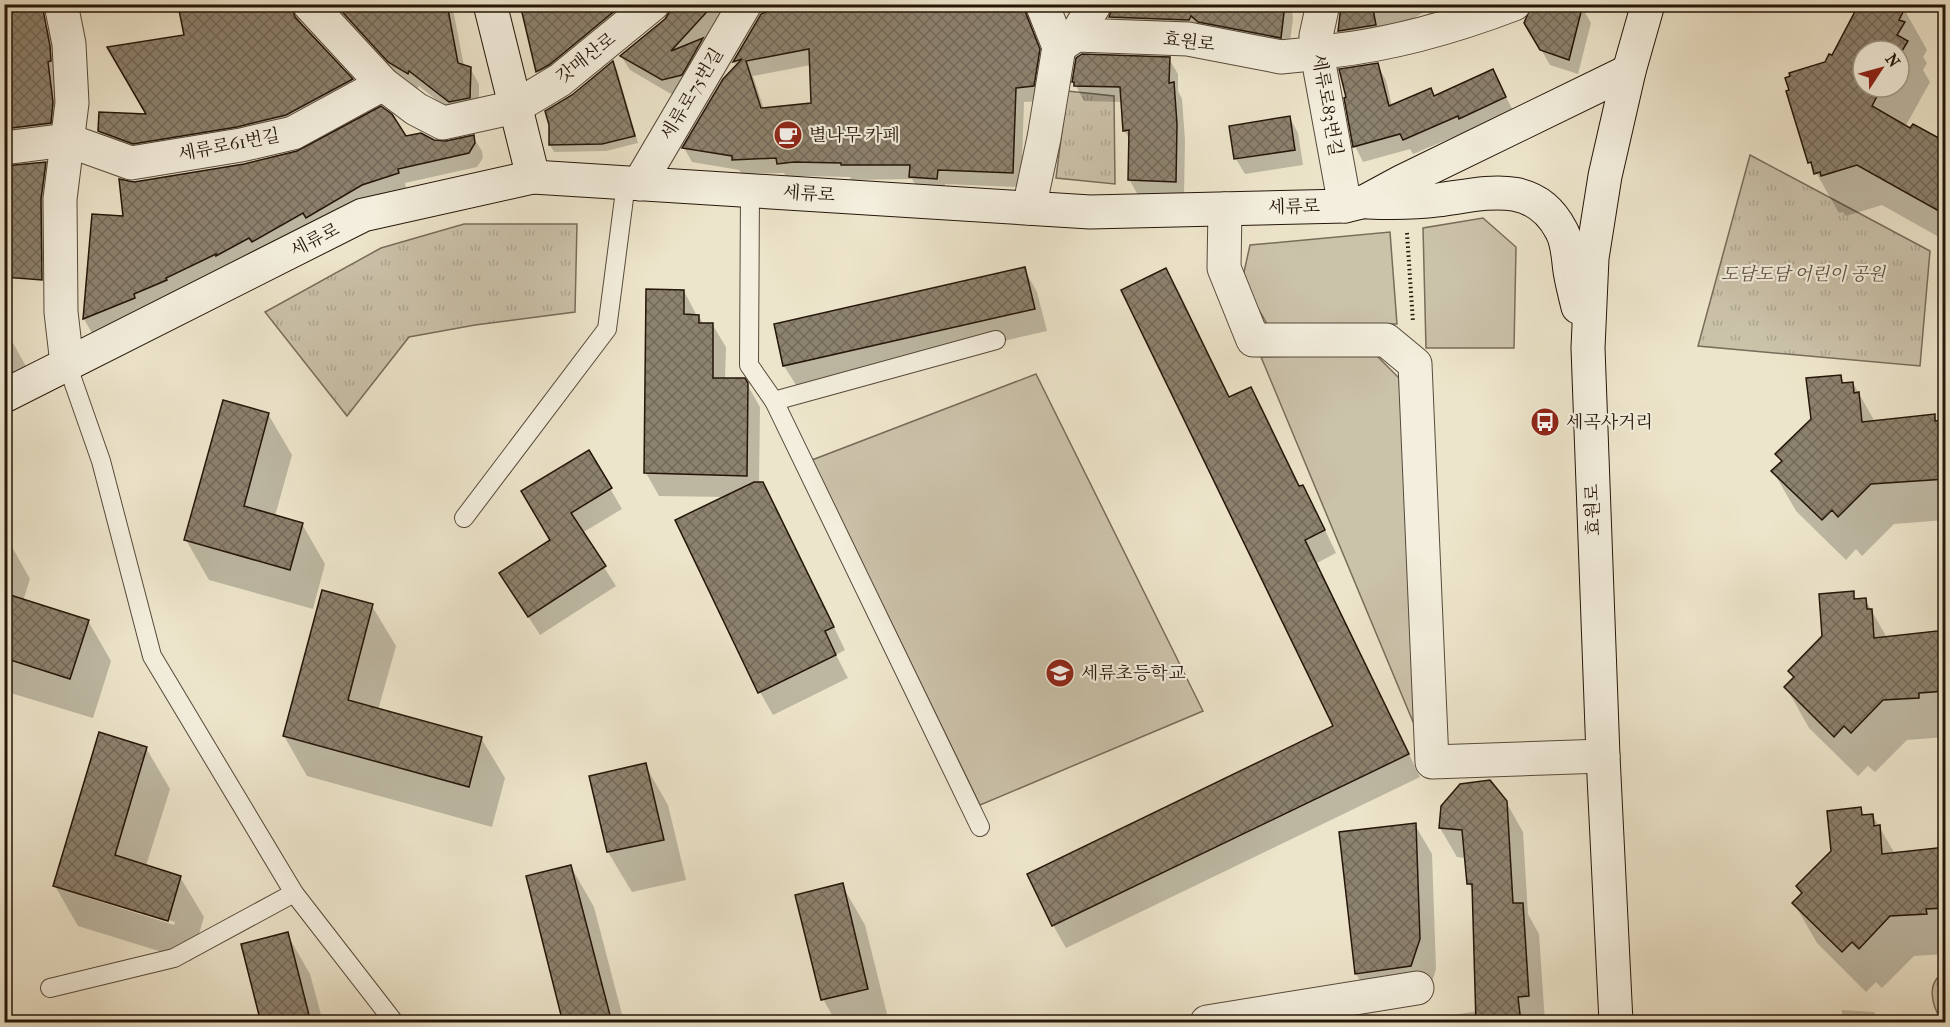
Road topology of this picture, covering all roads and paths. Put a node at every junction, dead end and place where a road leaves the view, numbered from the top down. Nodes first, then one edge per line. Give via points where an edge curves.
1 (61, 4) edge
2 (309, 4) edge
3 (490, 4) edge
4 (653, 4) edge
5 (745, 4) edge
6 (1042, 4) edge
7 (1095, 4) edge
8 (1323, 4) edge
9 (1514, 4) edge
10 (1648, 4) edge
11 (1068, 41) junction
12 (1629, 71) junction
13 (383, 84) junction
14 (515, 107) junction
15 (68, 140) junction
16 (4, 148) edge
17 (533, 177) junction
18 (632, 184) junction
19 (750, 191) junction
20 (1356, 204) junction
21 (1029, 208) junction
22 (1226, 209) junction
23 (1406, 226) dead end
24 (996, 340) dead end
25 (1588, 348) junction
26 (67, 364) junction
27 (1415, 364) junction
28 (4, 396) edge
29 (774, 400) junction
30 (464, 518) dead end
31 (1603, 756) junction
32 (980, 827) dead end
33 (294, 894) junction
34 (50, 988) dead end
35 (1418, 988) dead end
36 (394, 1023) edge
37 (1207, 1023) edge
38 (1616, 1023) edge

1 - 15 street via 69,44 72,103
2 - 13 street, 갓매산로
3 - 14 street
4 - 14 street, 갓매산로 via 560,80
5 - 18 street, 세류로75번길
6 - 11 street
7 - 11 street
8 - 20 street, 세류로83번길 via 1316,36 1317,53
9 - 11 street, 효원로 via 1460,25 1366,47 1281,57 1188,39
10 - 12 street, 효원로
11 - 21 street
12 - 20 street, 세류로
12 - 25 street, 효원로 via 1605,173 1592,258
13 - 14 street, 갓매산로 via 443,123
13 - 15 street, 세류로61번길 via 293,134 241,145 131,163
14 - 17 street
15 - 16 street
15 - 26 street via 60,199 61,312
17 - 18 street, 세류로
17 - 26 street, 세류로 via 363,215
18 - 19 street, 세류로
18 - 30 lane via 607,329
19 - 21 street, 세류로
19 - 29 lane via 749,365
20 - 22 street, 세류로
20 - 25 street via 1502,192 1526,196 1549,213 1561,229
21 - 22 street, 세류로 via 1090,212
22 - 27 street via 1224,268 1253,340 1386,340
23 - 27 path
24 - 29 lane
25 - 31 street, 효원로
26 - 28 street, 세류로
26 - 33 lane via 101,460 152,656
27 - 31 street via 1432,762
29 - 32 lane
31 - 38 street, 효원로
33 - 34 lane via 174,958
33 - 36 lane
35 - 37 street

